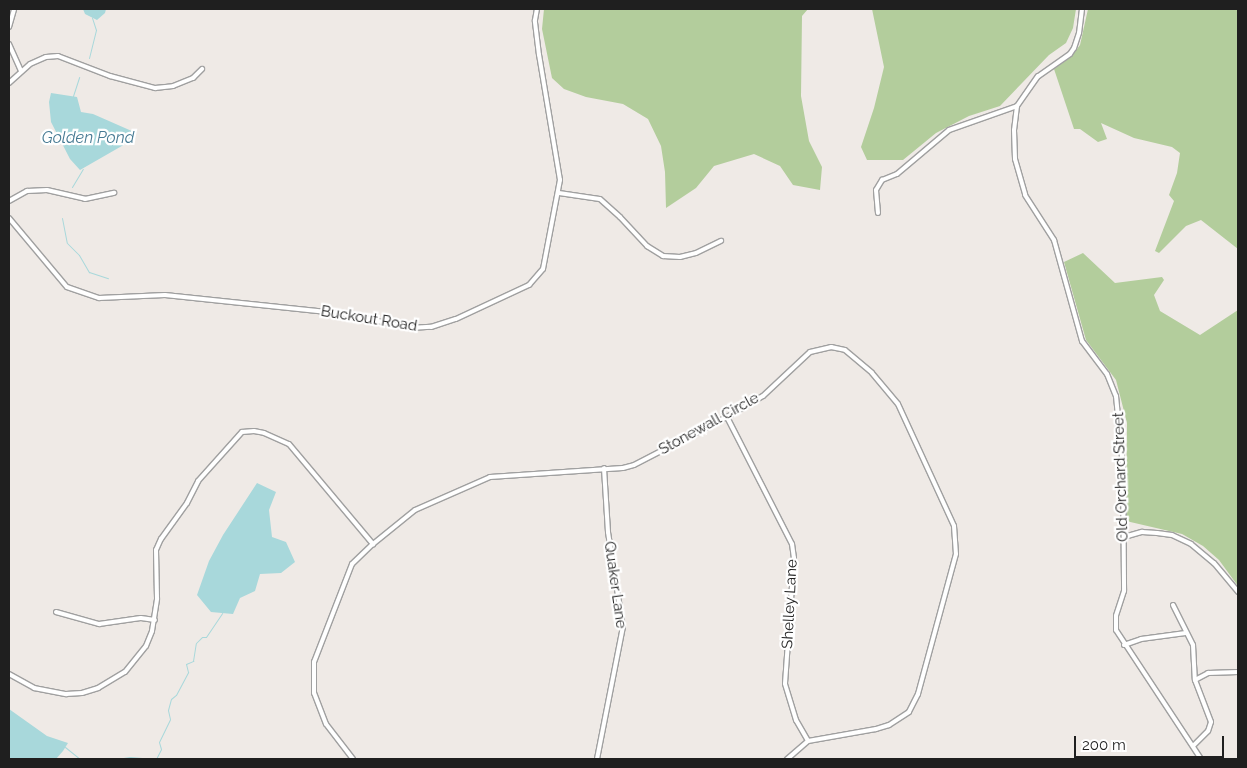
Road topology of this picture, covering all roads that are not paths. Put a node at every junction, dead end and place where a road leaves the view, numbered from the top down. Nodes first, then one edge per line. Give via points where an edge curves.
1 (14, 9) edge
2 (537, 9) edge
3 (1082, 9) edge
4 (9, 27) edge
5 (9, 44) edge
6 (202, 70) dead end
7 (21, 71) junction
8 (9, 84) edge
9 (1017, 106) junction
10 (114, 193) dead end
11 (559, 193) junction
12 (9, 201) edge
13 (878, 213) dead end
14 (9, 218) edge
15 (722, 241) dead end
16 (727, 417) junction
17 (604, 468) junction
18 (1124, 537) junction
19 (373, 544) junction
20 (1238, 592) edge
21 (1173, 605) dead end
22 (56, 612) dead end
23 (155, 620) junction
24 (1186, 632) junction
25 (1124, 645) junction
26 (1238, 672) edge
27 (9, 674) edge
28 (1195, 680) junction
29 (808, 741) junction
30 (1193, 746) junction
31 (353, 759) edge
32 (597, 759) edge
33 (787, 759) edge
34 (1201, 759) edge

1 - 4 street
2 - 11 street, Buckout Road via 539,55 558,167
3 - 9 street, Old Orchard Street via 1079,33 1070,54 1038,76
5 - 7 street
6 - 7 street via 193,78 164,88 110,76 58,56 46,57
7 - 8 street
9 - 13 street via 949,130 897,174 882,180 876,190
9 - 18 street, Old Orchard Street via 1013,145 1021,185 1054,240 1082,341 1115,389 1121,429
10 - 12 street via 85,199 47,190 27,190
11 - 14 street, Buckout Road via 543,269 529,285 456,319 426,328 395,326 346,314 165,295 99,298 63,283
11 - 15 street via 600,199 647,246 662,256 696,253
16 - 17 street, Stonewall Circle via 634,465
16 - 29 street, Shelley Lane via 792,544 794,558 785,684 796,720
16 - 29 street, Stonewall Circle via 763,396 810,352 831,347 844,350 876,376 898,404 954,526 956,554 918,694 909,712 889,726
17 - 19 street, Stonewall Circle via 500,475 478,481 415,510
17 - 32 street, Quaker Lane via 608,532 623,627
18 - 20 street via 1142,532 1157,533 1172,535 1191,544 1214,562
18 - 25 street, Old Orchard Street via 1124,591 1116,616 1116,630
19 - 23 street via 290,444 264,433 242,432 198,481 187,503 161,539 156,550 158,598
19 - 31 street, Stonewall Circle via 352,564 314,662 314,694 326,724
21 - 24 street
22 - 23 street via 99,624 140,618
23 - 27 street via 137,660 126,672 98,688 82,693 49,692 26,685
24 - 25 street
24 - 28 street via 1193,645
25 - 30 street, Old Orchard Street
26 - 28 street via 1208,673
28 - 30 street via 1211,726
29 - 33 street
30 - 34 street, Old Orchard Street

